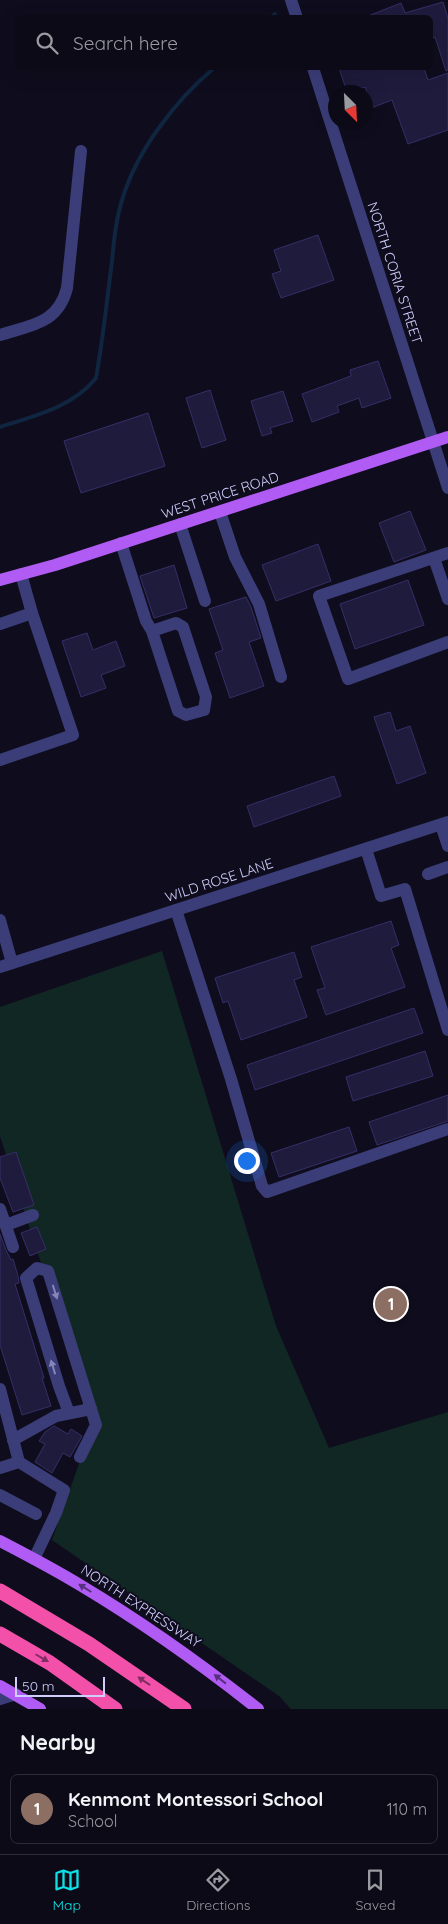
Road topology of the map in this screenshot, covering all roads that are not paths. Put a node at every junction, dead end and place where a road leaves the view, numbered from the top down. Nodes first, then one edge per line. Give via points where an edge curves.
1 (291, 0) edge
2 (296, 15) edge
3 (314, 70) edge
4 (81, 151) dead end
5 (0, 334) edge
6 (448, 437) edge
7 (433, 441) junction
8 (448, 488) edge
9 (220, 512) junction
10 (180, 524) junction
11 (121, 543) junction
12 (448, 553) edge
13 (434, 558) junction
14 (21, 574) junction
15 (0, 580) edge
16 (448, 599) edge
17 (205, 601) dead end
18 (32, 613) junction
19 (0, 624) edge
20 (152, 631) junction
21 (448, 642) edge
22 (280, 677) dead end
23 (0, 760) edge
24 (444, 824) edge
25 (448, 846) edge
26 (366, 849) junction
27 (448, 867) edge
28 (428, 874) dead end
29 (176, 910) junction
30 (0, 920) edge
31 (3, 942) edge
32 (6, 965) edge
33 (448, 1030) edge
34 (448, 1129) edge
35 (0, 1209) edge
36 (33, 1215) dead end
37 (6, 1225) junction
38 (13, 1247) dead end
39 (0, 1389) edge
40 (91, 1408) junction
41 (69, 1413) junction
42 (8, 1434) edge
43 (80, 1457) dead end
44 (19, 1462) junction
45 (0, 1468) edge
46 (0, 1496) edge
47 (36, 1514) dead end
48 (0, 1541) edge
49 (34, 1559) junction
50 (0, 1591) edge
51 (0, 1634) edge
52 (0, 1686) edge
53 (16, 1694) junction
54 (0, 1699) edge
55 (40, 1709) edge
56 (115, 1709) edge
57 (184, 1709) edge
58 (258, 1709) edge

1 - 2 street
3 - 7 street, NORTH CORIA STREET
4 - 5 street via 64,300 48,318
6 - 7 main road, WEST PRICE ROAD
7 - 8 street, NORTH CORIA STREET
7 - 9 main road, WEST PRICE ROAD
9 - 10 main road, WEST PRICE ROAD
9 - 22 street via 241,571 259,604
10 - 11 main road, WEST PRICE ROAD
10 - 17 street
11 - 14 main road, WEST PRICE ROAD
11 - 20 street
12 - 13 street
13 - 16 street
13 - 21 street via 319,596 348,679
14 - 15 main road, WEST PRICE ROAD
14 - 18 street
18 - 19 street
18 - 23 street via 74,735
20 - 20 street via 176,623 183,627 206,697 204,710 186,715 178,710
24 - 25 street
24 - 26 street, WILD ROSE LANE
26 - 29 street, WILD ROSE LANE
26 - 33 street via 381,896 404,889
27 - 28 street
29 - 32 street, WILD ROSE LANE
29 - 34 street via 266,1192
30 - 31 street
31 - 32 street
35 - 37 street
36 - 37 street
37 - 38 street
39 - 42 street
40 - 41 street
41 -> 40 street via 26,1278 37,1268 48,1271
40 - 43 street via 96,1425
41 - 42 street
42 - 44 street
44 - 45 street
44 - 49 street via 64,1490
46 - 47 street
48 - 49 main road, NORTH EXPRESSWAY
58 -> 49 main road, NORTH EXPRESSWAY via 143,1624
57 -> 50 highway via 89,1644
51 -> 56 highway via 50,1663
52 - 53 main road
53 - 54 street
53 - 55 main road

